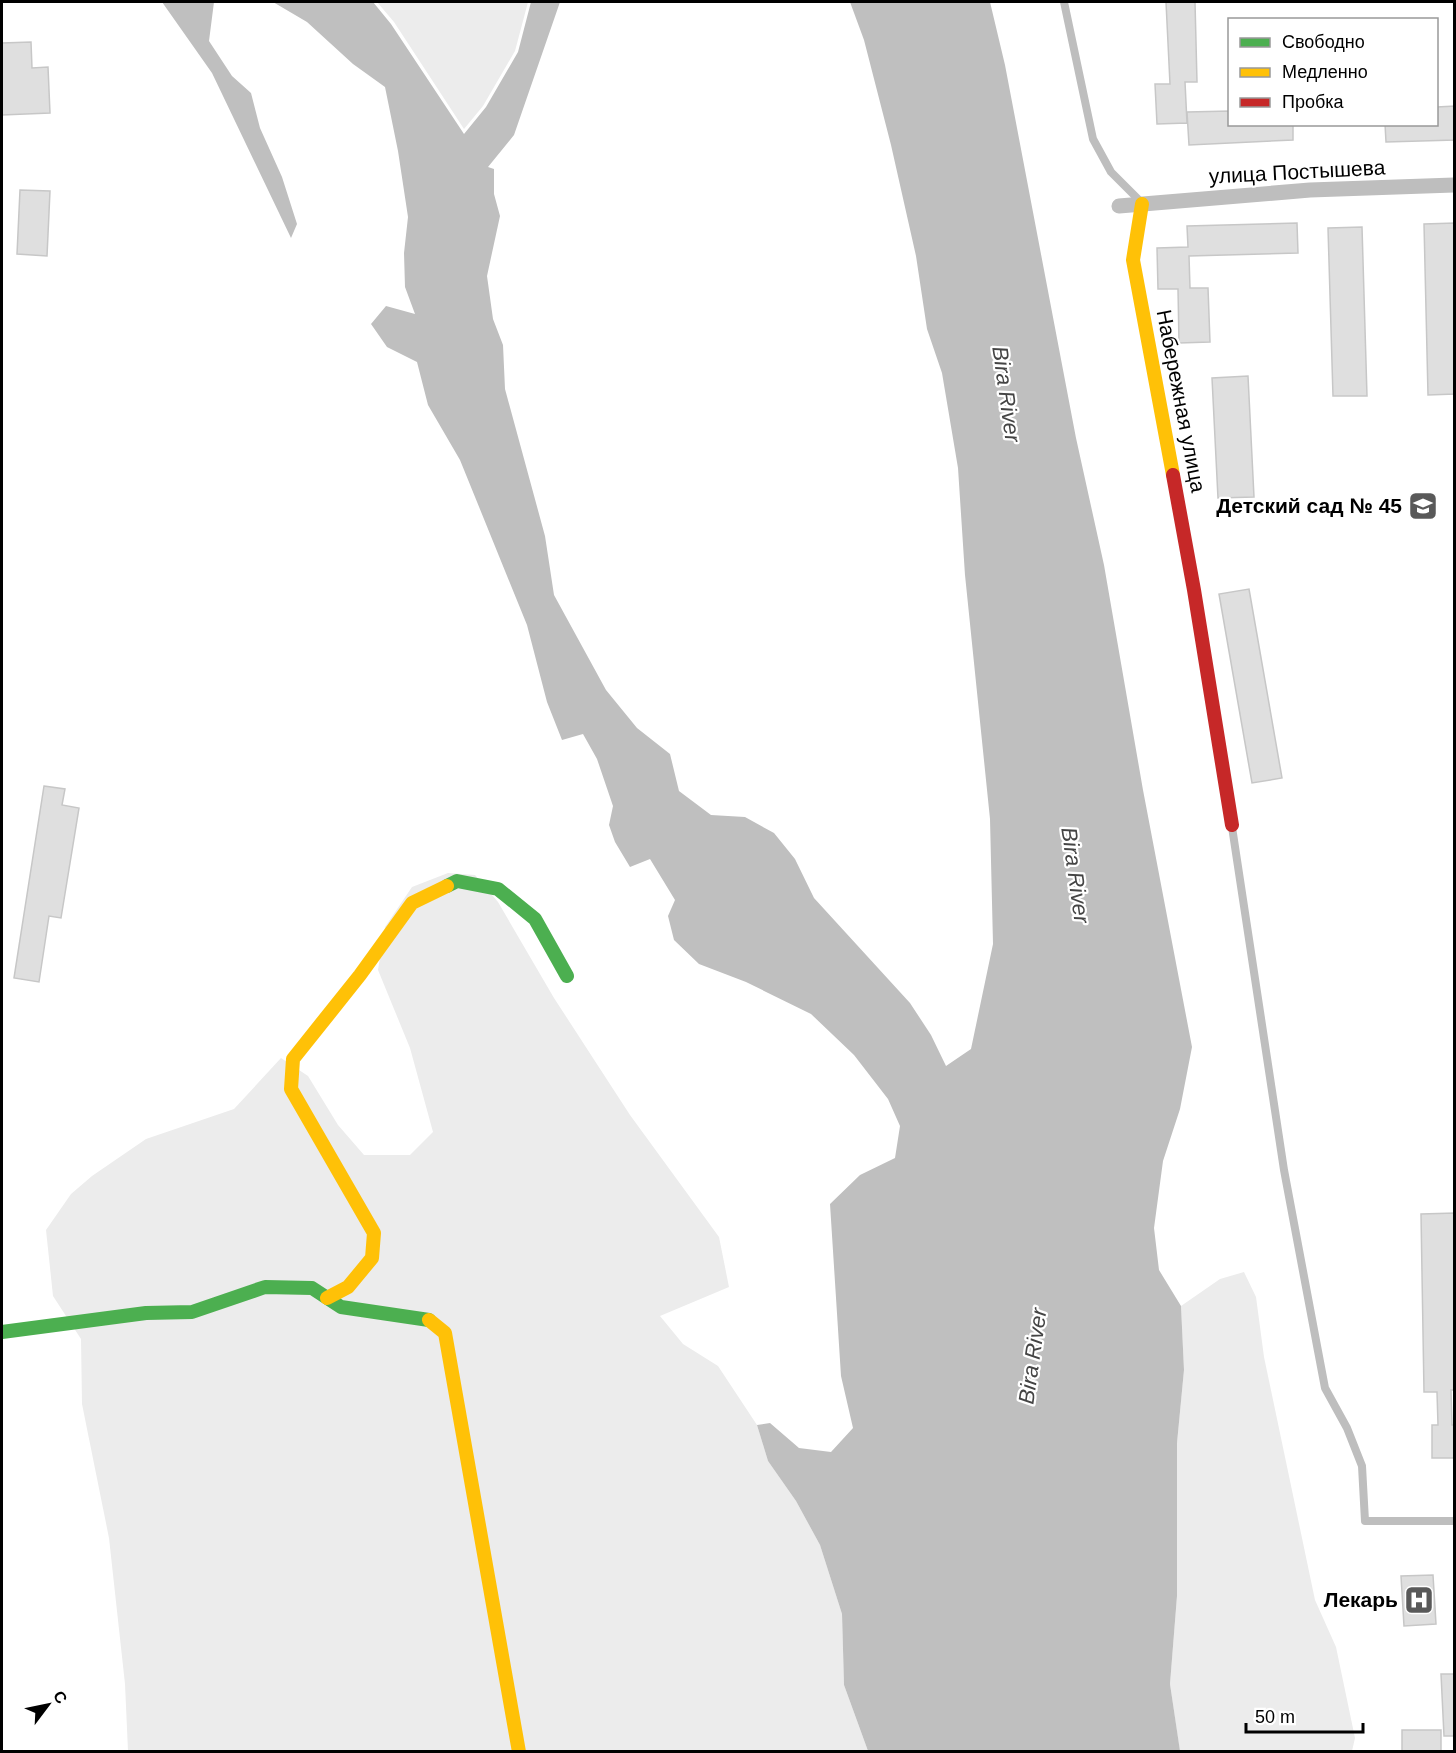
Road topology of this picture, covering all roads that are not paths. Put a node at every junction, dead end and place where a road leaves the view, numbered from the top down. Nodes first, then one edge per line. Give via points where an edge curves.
1 (1064, 2) edge
2 (1455, 185) edge
3 (1142, 204) junction
4 (1119, 206) dead end
5 (1232, 825) joint
6 (567, 976) dead end
7 (327, 1298) junction
8 (2, 1332) edge
9 (1455, 1521) edge
10 (519, 1752) edge

1 - 3 lane via 1093,139 1111,172
2 - 3 street, улица Постышева via 1311,190
3 - 4 street, улица Постышева
3 - 5 street, Набережная улица via 1133,260 1194,590
5 - 9 lane via 1284,1170 1315,1340 1325,1388 1362,1466 1365,1521
6 - 7 street via 536,919 498,889 457,881 412,903 293,1059 291,1089 374,1233 372,1258 348,1287
7 - 8 street via 312,1288 265,1287 192,1312 146,1313
7 - 10 street via 341,1307 430,1320 445,1334

